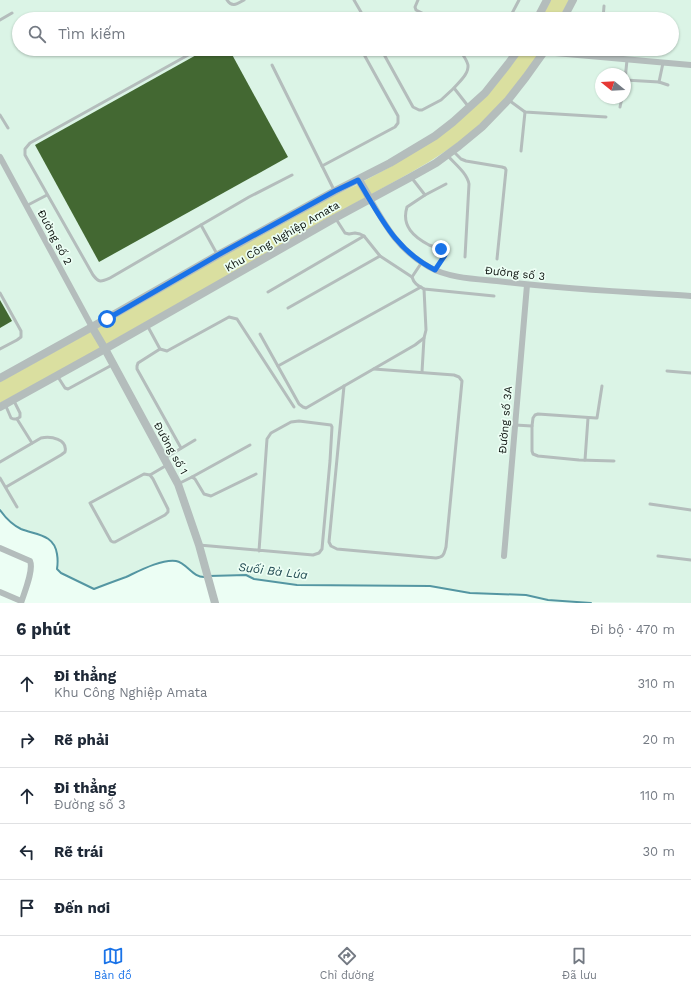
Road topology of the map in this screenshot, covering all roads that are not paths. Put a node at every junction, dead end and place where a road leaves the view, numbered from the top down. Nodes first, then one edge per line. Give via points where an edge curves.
1 (226, 0) edge
2 (244, 0) edge
3 (354, 0) edge
4 (418, 0) edge
5 (519, 0) edge
6 (547, 0) edge
7 (573, 0) edge
8 (604, 6) dead end
9 (361, 12) edge
10 (420, 12) edge
11 (513, 12) edge
12 (541, 12) edge
13 (567, 12) edge
14 (604, 12) edge
15 (12, 13) dead end
16 (0, 20) edge
17 (186, 56) edge
18 (365, 56) edge
19 (385, 56) edge
20 (464, 56) edge
21 (514, 56) edge
22 (541, 56) edge
23 (591, 56) edge
24 (627, 60) junction
25 (663, 63) junction
26 (272, 65) dead end
27 (691, 65) edge
28 (626, 68) edge
29 (631, 80) edge
30 (659, 82) junction
31 (668, 85) dead end
32 (454, 88) junction
33 (508, 100) junction
34 (469, 108) junction
35 (526, 112) junction
36 (0, 114) edge
37 (606, 117) dead end
38 (8, 128) dead end
39 (521, 151) dead end
40 (450, 153) junction
41 (0, 157) edge
42 (322, 166) junction
43 (292, 175) dead end
44 (411, 177) junction
45 (358, 180) junction
46 (446, 184) dead end
47 (335, 191) junction
48 (47, 195) junction
49 (425, 196) junction
50 (370, 199) junction
51 (26, 206) junction
52 (335, 218) junction
53 (201, 225) junction
54 (364, 236) junction
55 (218, 255) junction
56 (380, 256) junction
57 (464, 257) dead end
58 (497, 259) dead end
59 (422, 262) junction
60 (435, 270) junction
61 (412, 277) junction
62 (527, 285) junction
63 (420, 287) junction
64 (424, 289) junction
65 (0, 292) edge
66 (268, 292) dead end
67 (494, 296) dead end
68 (691, 296) edge
69 (288, 308) dead end
70 (147, 325) junction
71 (92, 327) junction
72 (260, 334) dead end
73 (424, 338) junction
74 (0, 349) edge
75 (106, 349) junction
76 (160, 349) junction
77 (114, 364) junction
78 (278, 366) junction
79 (374, 369) junction
80 (667, 371) dead end
81 (422, 372) junction
82 (691, 374) edge
83 (57, 375) junction
84 (0, 378) edge
85 (344, 386) junction
86 (602, 386) dead end
87 (14, 400) junction
88 (2, 406) edge
89 (294, 407) dead end
90 (588, 418) junction
91 (17, 419) junction
92 (515, 425) junction
93 (532, 426) junction
94 (195, 440) dead end
95 (32, 443) junction
96 (250, 445) dead end
97 (181, 448) junction
98 (585, 460) junction
99 (614, 461) dead end
100 (0, 462) edge
101 (166, 462) junction
102 (256, 474) dead end
103 (150, 475) junction
104 (192, 477) junction
105 (0, 478) edge
106 (178, 484) junction
107 (6, 487) junction
108 (650, 504) dead end
109 (17, 507) dead end
110 (691, 510) edge
111 (199, 545) junction
112 (0, 548) edge
113 (259, 550) junction
114 (504, 556) dead end
115 (658, 556) dead end
116 (691, 560) edge
117 (0, 592) edge
118 (21, 602) edge
119 (215, 603) edge

1 - 2 lane via 232,5
3 - 9 lane
4 - 10 lane via 415,7
5 - 11 lane
6 - 12 street
7 - 13 street
8 - 14 lane
15 - 16 lane
17 - 48 lane via 30,143 25,149 25,155
18 - 42 lane via 398,116 398,123 395,127
19 - 32 lane via 413,107 419,110 441,100
20 - 32 lane via 468,65 467,70
21 - 34 street, Khu Công Nghiệp Amata via 485,93
22 - 33 street, Khu Công Nghiệp Amata
23 - 24 street
24 - 25 street
24 - 28 lane
25 - 27 street
25 - 30 lane
26 - 42 lane
29 - 30 lane
30 - 31 lane
32 - 34 lane
33 - 35 lane
33 - 40 street, Khu Công Nghiệp Amata via 482,127
34 - 45 street, Khu Công Nghiệp Amata via 435,136
35 - 37 lane
35 - 39 lane
36 - 38 lane
40 - 44 street, Khu Công Nghiệp Amata
40 - 57 lane via 468,180
40 - 58 lane via 466,161 502,167 506,170
41 - 51 street, Đường số 2
42 - 47 lane
43 - 53 lane
44 - 49 lane
44 - 50 street, Khu Công Nghiệp Amata
45 - 47 street, Khu Công Nghiệp Amata
45 - 50 street
46 - 49 lane
47 - 55 street, Khu Công Nghiệp Amata
48 - 51 lane
48 - 53 lane via 93,275 103,282
49 - 60 lane via 407,207 405,217 410,231 416,237 444,251 445,255
50 - 52 street, Khu Công Nghiệp Amata
50 - 59 street, Đường số 3 via 393,236
51 - 71 street, Đường số 2
52 - 54 lane via 345,233
52 - 70 street, Khu Công Nghiệp Amata
53 - 55 lane
54 - 56 lane
54 - 66 lane
55 - 71 street, Khu Công Nghiệp Amata
56 - 61 lane
56 - 69 lane
59 - 60 street, Đường số 3
59 - 61 lane
60 - 62 street, Đường số 3 via 458,276
61 - 63 lane
62 - 68 street, Đường số 3
62 - 92 street, Đường số 3A
63 - 64 lane
63 - 78 lane
64 - 67 lane
64 - 73 lane
65 - 74 lane via 21,331 21,337
70 - 75 street, Khu Công Nghiệp Amata
70 - 76 lane
71 - 75 street, Đường số 1
71 - 84 street, Khu Công Nghiệp Amata
72 - 78 lane
73 - 79 lane via 415,346
73 - 81 lane
75 - 77 street, Đường số 1
75 - 83 street, Khu Công Nghiệp Amata
76 - 89 lane via 166,351 229,316 235,317
76 - 97 lane via 138,363 137,369
77 - 83 lane via 68,389
77 - 101 street, Đường số 1
78 - 85 lane via 302,407 306,408
79 - 81 lane
79 - 85 lane
80 - 82 lane
81 - 85 lane via 454,375 462,381 446,547 441,558 337,549 328,542
83 - 87 street, Khu Công Nghiệp Amata
86 - 90 lane via 597,418
87 - 88 street, Khu Công Nghiệp Amata
87 - 91 lane via 20,413
88 - 91 lane via 11,418
90 - 93 lane via 538,414 533,418
90 - 98 lane
91 - 95 lane
92 - 93 lane
92 - 114 street, Đường số 3A
93 - 98 lane via 533,454
94 - 97 lane
95 - 100 lane
95 - 107 lane via 41,438 51,437 62,442 66,449 61,455
96 - 104 lane
97 - 101 lane
98 - 99 lane
101 - 103 lane
101 - 106 street, Đường số 1
102 - 104 lane via 211,496 204,494
103 - 103 lane via 168,512 115,542 111,541 90,503 144,474
104 - 106 lane
105 - 107 lane
106 - 111 street, Đường số 1
107 - 109 lane
108 - 110 lane
111 - 113 lane
111 - 119 street, Đường số 1
112 - 118 street via 31,563
113 - 113 lane via 267,439 271,433 290,422 330,425 330,461 322,548 319,553 313,555
115 - 116 lane
117 - 118 street

